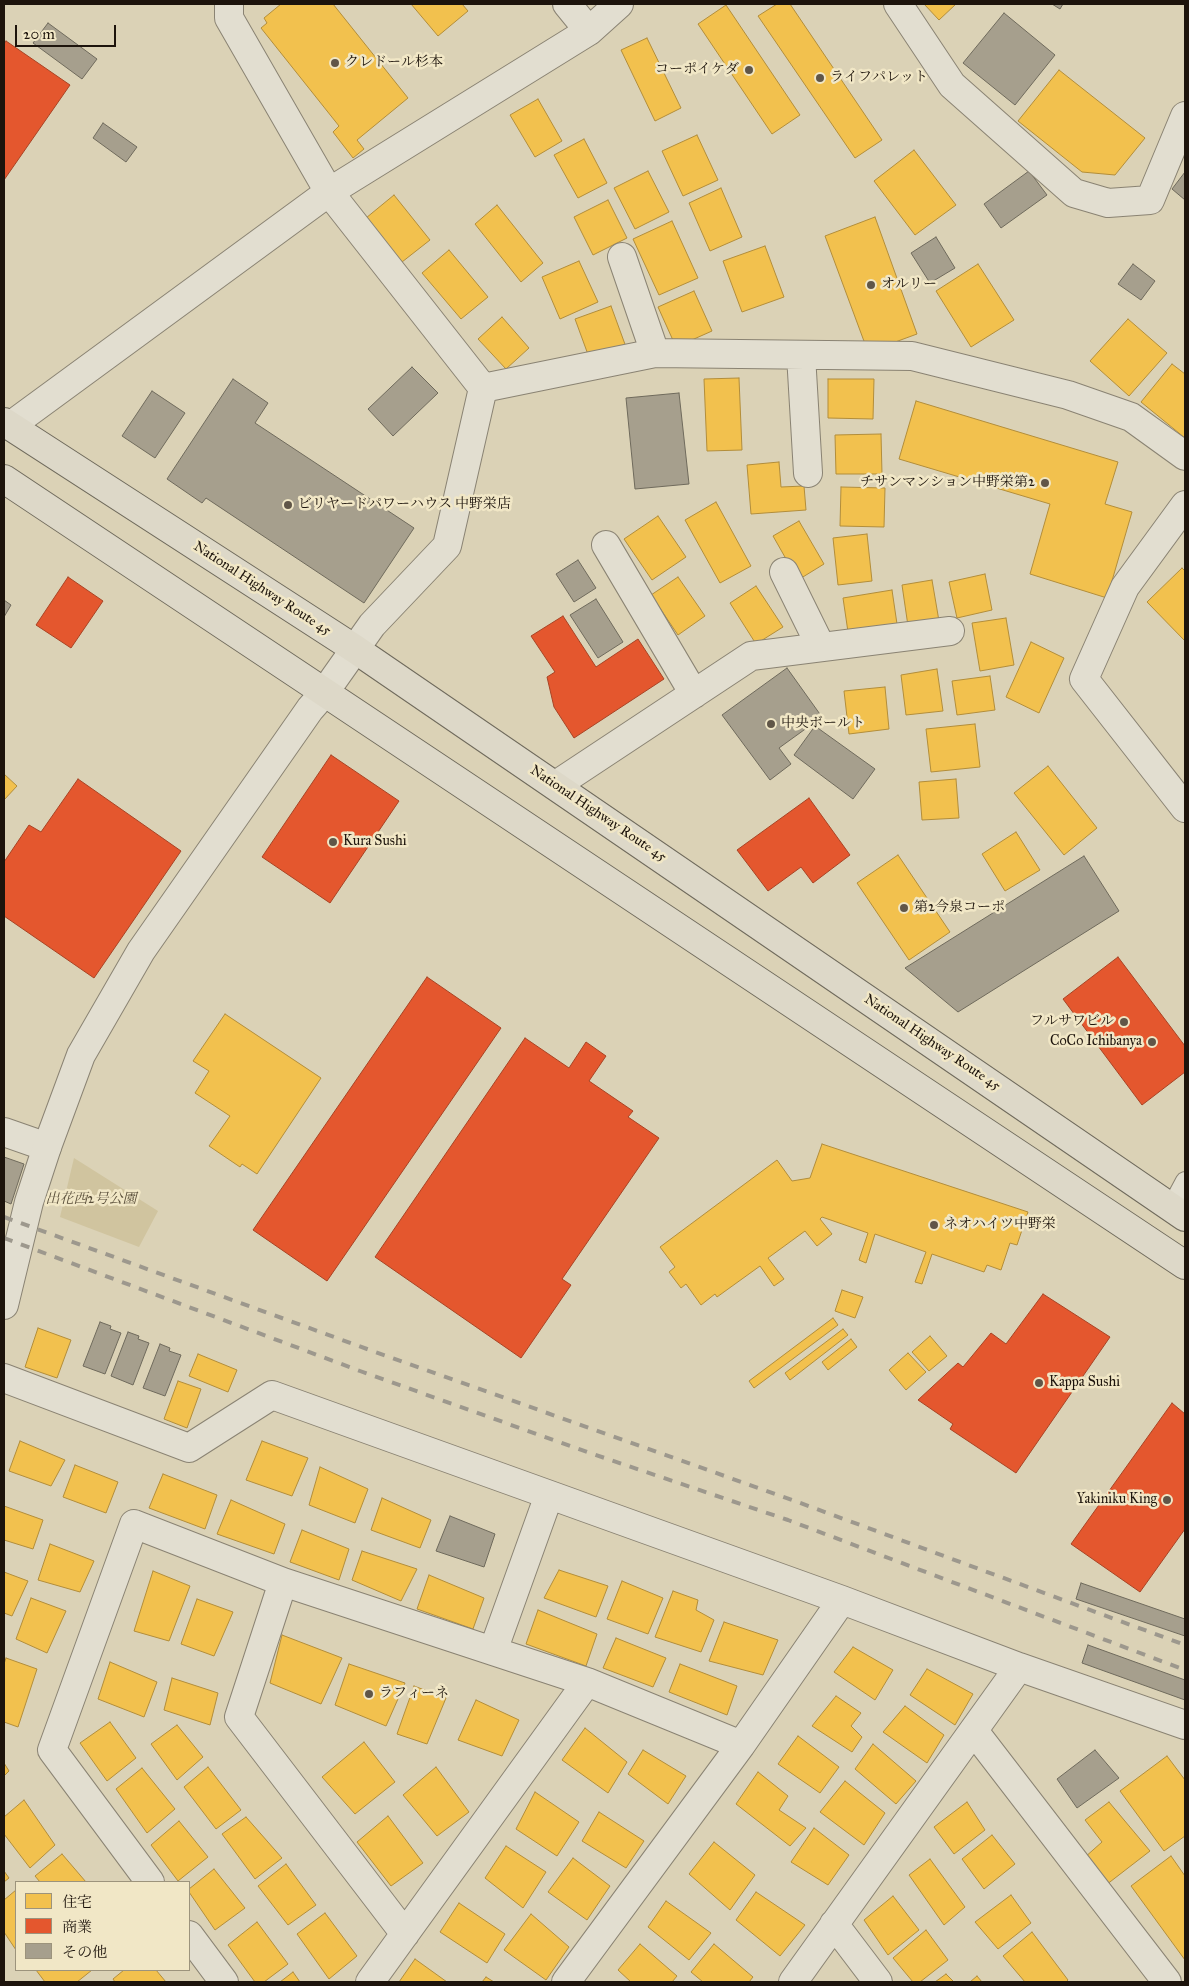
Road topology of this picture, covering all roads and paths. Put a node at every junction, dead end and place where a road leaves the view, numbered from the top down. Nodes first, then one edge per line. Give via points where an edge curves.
1 (229, 4) edge
2 (567, 4) edge
3 (620, 4) edge
4 (898, 4) edge
5 (589, 31) junction
6 (1184, 124) edge
7 (329, 192) junction
8 (622, 257) dead end
9 (655, 353) junction
10 (801, 355) junction
11 (483, 388) junction
12 (7, 424) edge
13 (1185, 456) edge
14 (808, 473) dead end
15 (4, 479) edge
16 (1185, 505) edge
17 (606, 545) dead end
18 (784, 572) dead end
19 (950, 631) dead end
20 (821, 648) junction
21 (356, 649) junction
22 (324, 693) junction
23 (694, 694) junction
24 (556, 785) junction
25 (1185, 808) edge
26 (4, 1132) edge
27 (47, 1147) junction
28 (1185, 1181) edge
29 (1178, 1212) edge
30 (1185, 1266) edge
31 (4, 1305) edge
32 (4, 1378) edge
33 (549, 1495) junction
34 (283, 1582) junction
35 (842, 1600) junction
36 (493, 1651) junction
37 (1018, 1667) junction
38 (587, 1682) junction
39 (1185, 1725) edge
40 (974, 1731) junction
41 (741, 1745) junction
42 (149, 1881) edge
43 (834, 1924) junction
44 (406, 1934) junction
45 (190, 1936) edge
46 (580, 1976) edge
47 (224, 1982) edge
48 (370, 1982) edge
49 (793, 1982) edge
50 (878, 1982) edge
51 (1167, 1982) edge

1 - 7 street via 229,18
2 - 5 street
3 - 5 street
4 - 6 street via 952,85 1074,193 1108,203 1150,200
5 - 7 street
7 - 11 street
7 - 12 street
8 - 9 street
9 - 10 street
9 - 11 street
10 - 13 street via 912,356 1068,395 1131,417
10 - 14 street
11 - 21 street via 447,546 372,625
12 - 21 highway, National Highway Route 45
15 - 22 highway
16 - 25 street via 1126,587 1084,679
17 - 23 street
18 - 20 street
19 - 20 street
20 - 23 street via 751,656
21 - 22 street
21 - 24 highway, National Highway Route 45
22 - 27 street via 141,951 81,1054
22 - 30 highway
23 - 24 street
24 - 29 highway, National Highway Route 45
26 - 27 street
27 - 31 street via 23,1224
28 - 29 lane
32 - 33 street via 189,1448 272,1394
33 - 35 street
33 - 36 street
34 - 36 street
34 - 42 street via 134,1524 52,1750
34 - 44 street via 238,1717
35 - 37 street
35 - 41 street
36 - 38 street
37 - 39 street
37 - 40 street
38 - 41 street
38 - 44 street
40 - 43 street
40 - 51 street
41 - 46 street
43 - 49 street
43 - 50 street
44 - 48 street
45 - 47 street

